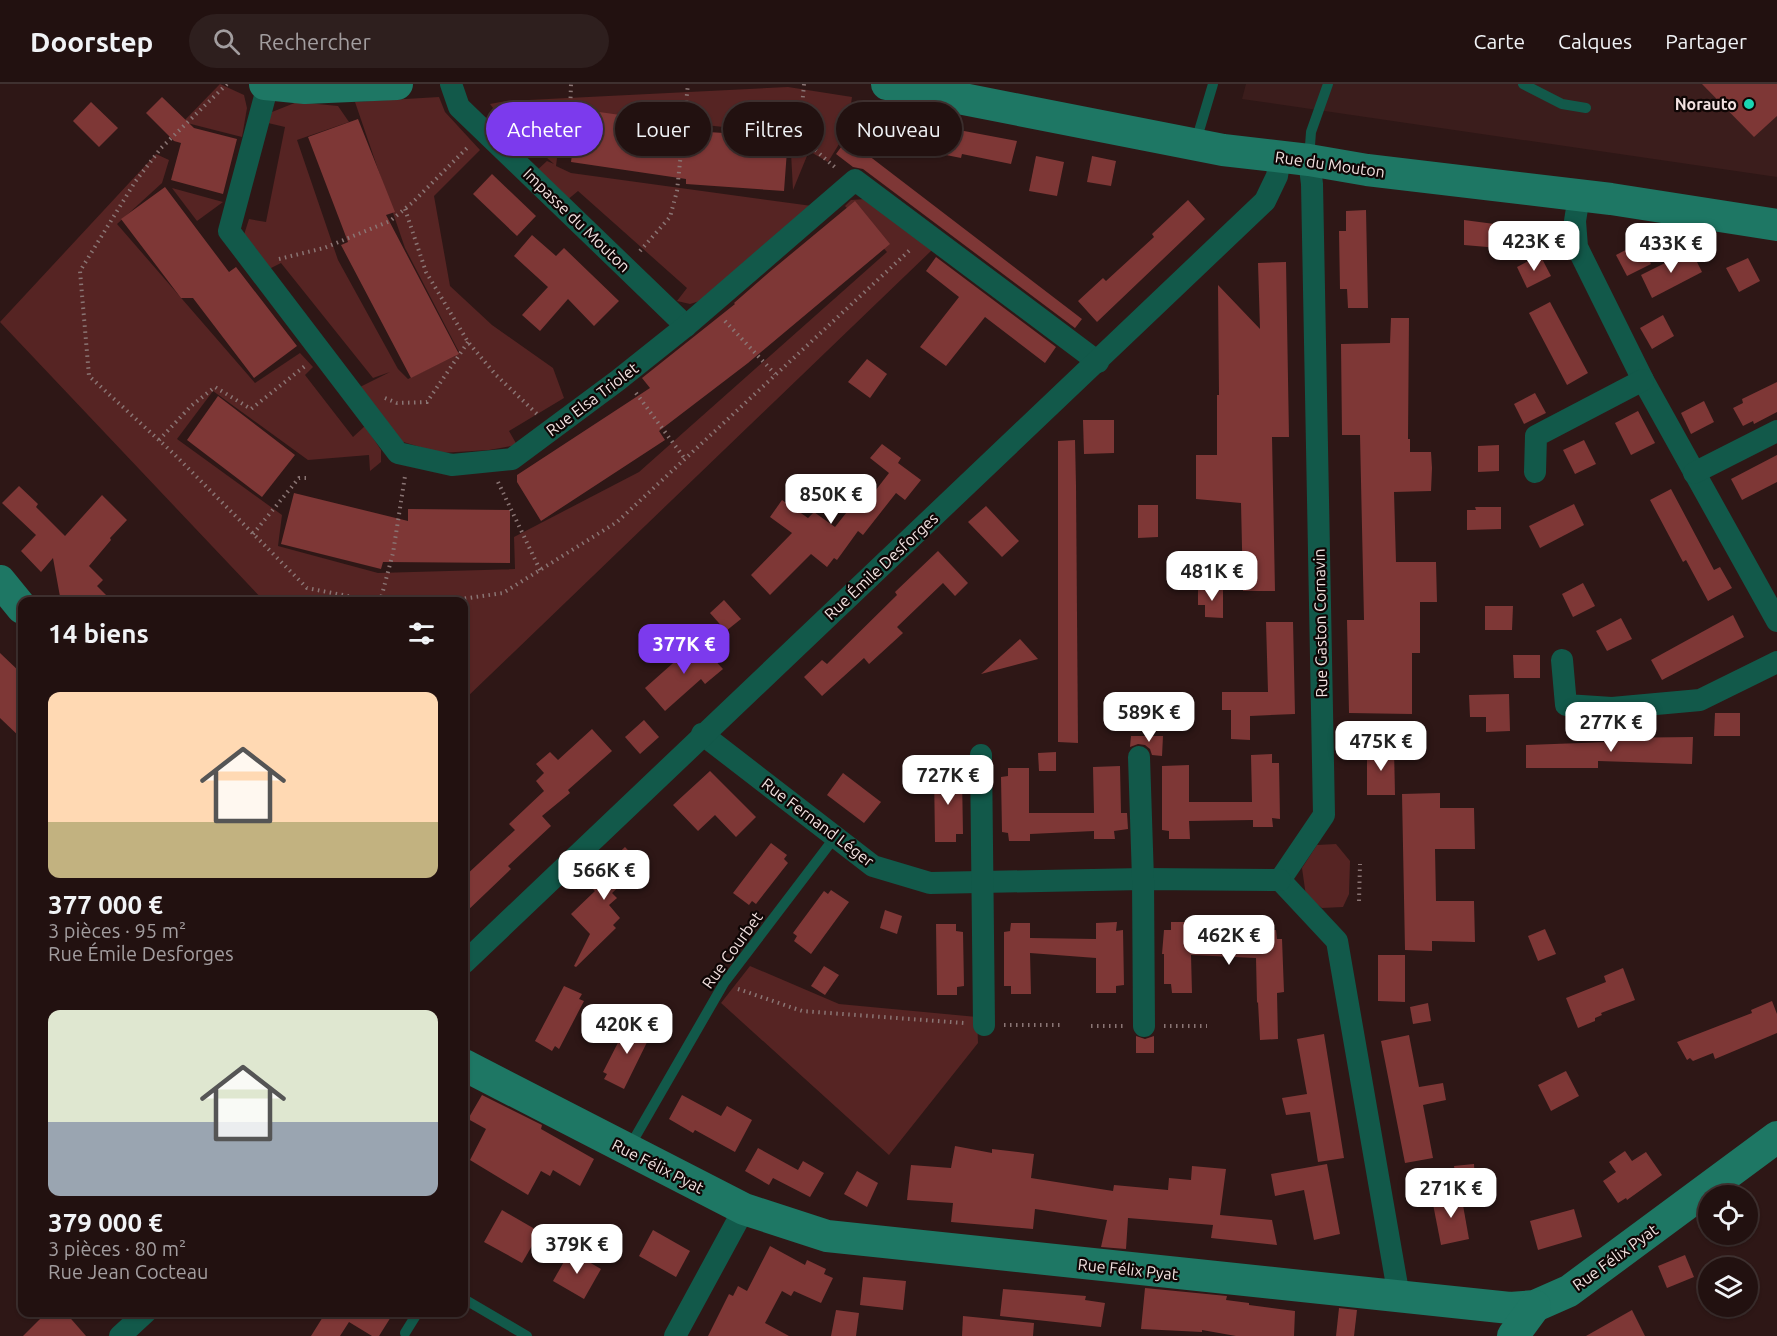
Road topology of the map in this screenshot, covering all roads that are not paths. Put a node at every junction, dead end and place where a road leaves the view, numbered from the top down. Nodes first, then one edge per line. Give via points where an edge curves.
1 (266, 84) edge
2 (397, 84) edge
3 (451, 84) edge
4 (887, 84) edge
5 (1213, 84) edge
6 (1328, 84) edge
7 (1523, 84) edge
8 (944, 89) edge
9 (1586, 108) dead end
10 (1195, 144) junction
11 (1294, 158) junction
12 (1579, 196) junction
13 (1777, 225) edge
14 (686, 326) junction
15 (1098, 362) junction
16 (1643, 380) junction
17 (1777, 431) edge
18 (1535, 472) dead end
19 (1694, 473) junction
20 (0, 582) edge
21 (18, 603) edge
22 (1777, 621) edge
23 (1562, 660) dead end
24 (1777, 662) edge
25 (702, 734) junction
26 (981, 755) dead end
27 (1139, 757) dead end
28 (835, 837) junction
29 (1143, 879) junction
30 (1280, 880) junction
31 (982, 882) junction
32 (468, 959) edge
33 (984, 1025) road end
34 (1144, 1026) dead end
35 (468, 1067) edge
36 (1777, 1137) edge
37 (628, 1150) junction
38 (744, 1209) junction
39 (1398, 1297) junction
40 (468, 1301) edge
41 (1535, 1306) junction
42 (141, 1317) edge
43 (415, 1317) edge
44 (405, 1333) dead end
45 (123, 1335) edge
46 (527, 1336) edge
47 (675, 1336) edge
48 (1513, 1336) edge

1 - 2 street via 305,88
1 - 14 street, Rue Elsa Triolet via 229,231 398,453 452,465 512,459
3 - 14 street, Impasse du Mouton via 459,107
4 - 8 street, Rue du Mouton
5 - 10 lane
6 - 11 lane via 1311,132
7 - 9 lane via 1562,104
8 - 10 street, Rue du Mouton
10 - 11 street, Rue du Mouton
11 - 12 street, Rue du Mouton
11 - 15 street, Rue Émile Desforges via 1277,176 1265,201
11 - 30 street, Rue Gaston Cornavin via 1312,196 1324,815
12 - 13 street, Rue du Mouton
12 - 16 street via 1575,220 1577,247
14 - 15 street, Rue Elsa Triolet via 855,180
15 - 25 street, Rue Émile Desforges
16 - 18 street via 1536,436
16 - 19 street
17 - 19 street
19 - 22 street
20 - 21 street
23 - 24 street via 1566,705 1612,708 1700,700
25 - 28 street, Rue Fernand Léger
25 - 32 street, Rue Émile Desforges
26 - 31 street
27 - 29 street
28 - 31 street, Rue Fernand Léger via 873,866 930,883
28 - 37 lane, Rue Courbet via 724,983
29 - 30 street, Rue Fernand Léger
29 - 31 street, Rue Fernand Léger
29 - 34 street
30 - 39 street via 1336,941
31 - 33 street
35 - 37 street, Rue Félix Pyat
36 - 41 street, Rue Félix Pyat via 1569,1291
37 - 38 street, Rue Félix Pyat
38 - 39 street, Rue Félix Pyat via 827,1236
38 - 47 street
39 - 41 street, Rue Félix Pyat via 1510,1308
40 - 46 lane
41 - 48 street
42 - 45 street
43 - 44 lane

